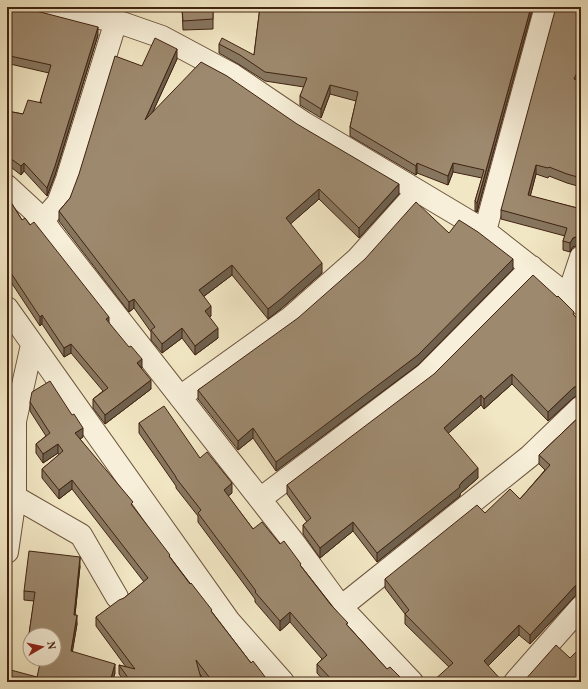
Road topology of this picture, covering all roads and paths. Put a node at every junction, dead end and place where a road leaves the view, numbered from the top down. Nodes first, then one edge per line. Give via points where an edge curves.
1 (37, 7) edge
2 (546, 7) edge
3 (116, 21) junction
4 (7, 186) edge
5 (418, 191) junction
6 (485, 231) junction
7 (51, 232) junction
8 (581, 257) edge
9 (532, 267) junction
10 (574, 300) edge
11 (7, 308) edge
12 (32, 345) junction
13 (180, 397) junction
14 (581, 406) edge
15 (15, 497) junction
16 (260, 499) junction
17 (7, 552) edge
18 (117, 597) dead end
19 (341, 607) junction
20 (581, 607) edge
21 (283, 682) edge
22 (412, 682) edge
23 (515, 682) edge

1 - 3 street
2 - 6 street
3 - 5 street via 162,37 233,75 304,122
3 - 7 street via 67,179 58,203 43,220
4 - 7 street via 33,210
5 - 6 street
5 - 13 street via 357,259 290,318
6 - 9 street
7 - 13 street
8 - 10 street
9 - 10 street
9 - 16 street via 426,374
11 - 12 street
12 - 15 street via 15,421
12 - 21 street via 230,621
13 - 16 street
14 - 19 street via 530,456
15 - 17 street
15 - 18 street via 81,535
16 - 19 street
19 - 22 street
20 - 23 street

